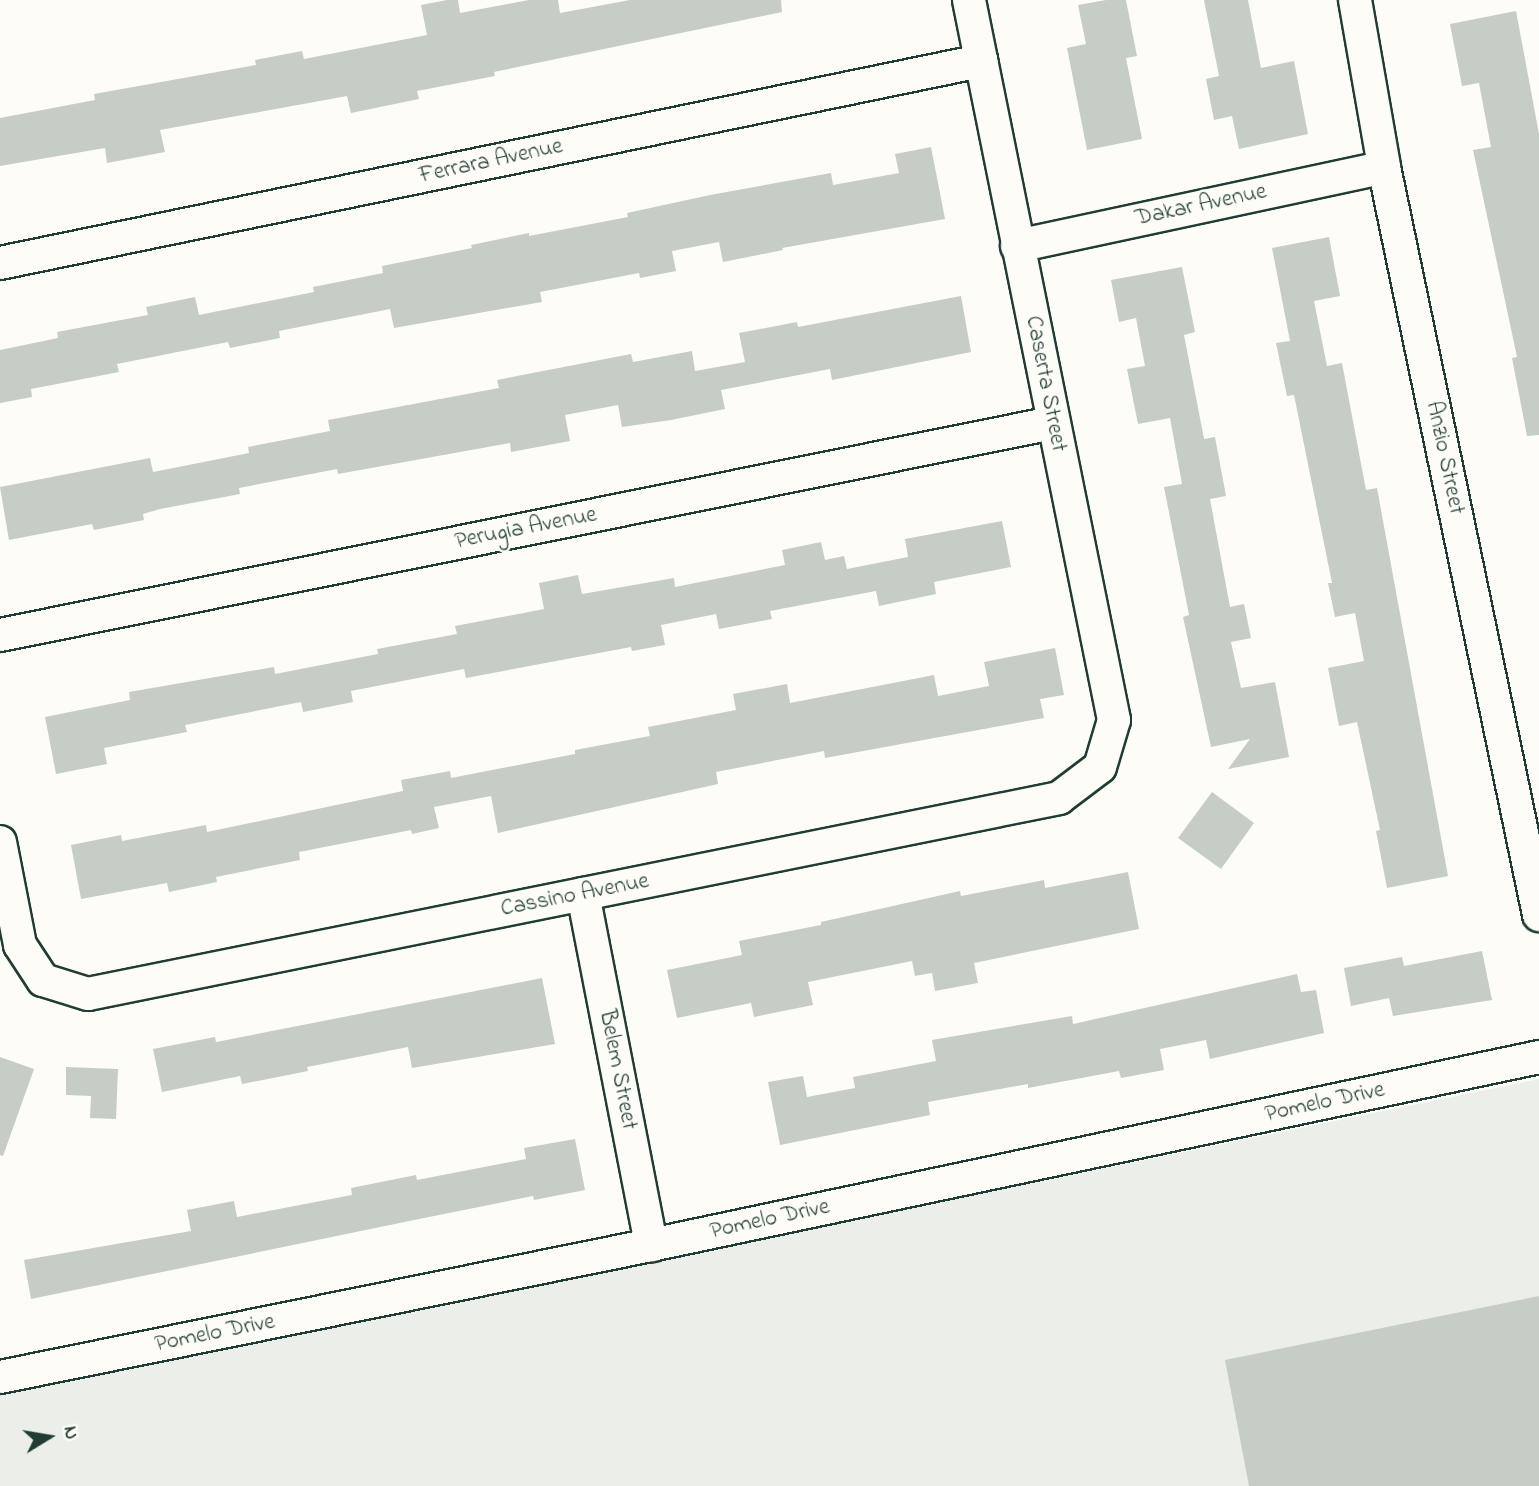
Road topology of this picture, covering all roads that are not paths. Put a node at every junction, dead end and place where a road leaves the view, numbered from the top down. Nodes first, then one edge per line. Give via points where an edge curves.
1 (969, 0) edge
2 (1355, 0) edge
3 (981, 61) junction
4 (1384, 167) junction
5 (1017, 246) junction
6 (0, 262) edge
7 (1052, 423) junction
8 (0, 635) edge
9 (1100, 766) joint
10 (0, 842) edge
11 (583, 894) junction
12 (1539, 915) edge
13 (1539, 1057) edge
14 (651, 1245) junction
15 (0, 1377) edge

1 - 3 street, Caserta Street
2 - 4 street, Anzio Street
3 - 5 street, Caserta Street
3 - 6 street, Ferrara Avenue
4 - 5 street, Dakar Avenue
4 - 12 street, Anzio Street
5 - 7 street, Caserta Street
7 - 8 street, Perugia Avenue
7 - 9 street, Caserta Street via 1114,720
9 - 11 street, Cassino Avenue via 1059,798
10 - 11 street, Cassino Avenue via 20,945 43,980 88,994
11 - 14 street, Belem Street
13 - 14 street, Pomelo Drive
14 - 15 street, Pomelo Drive

